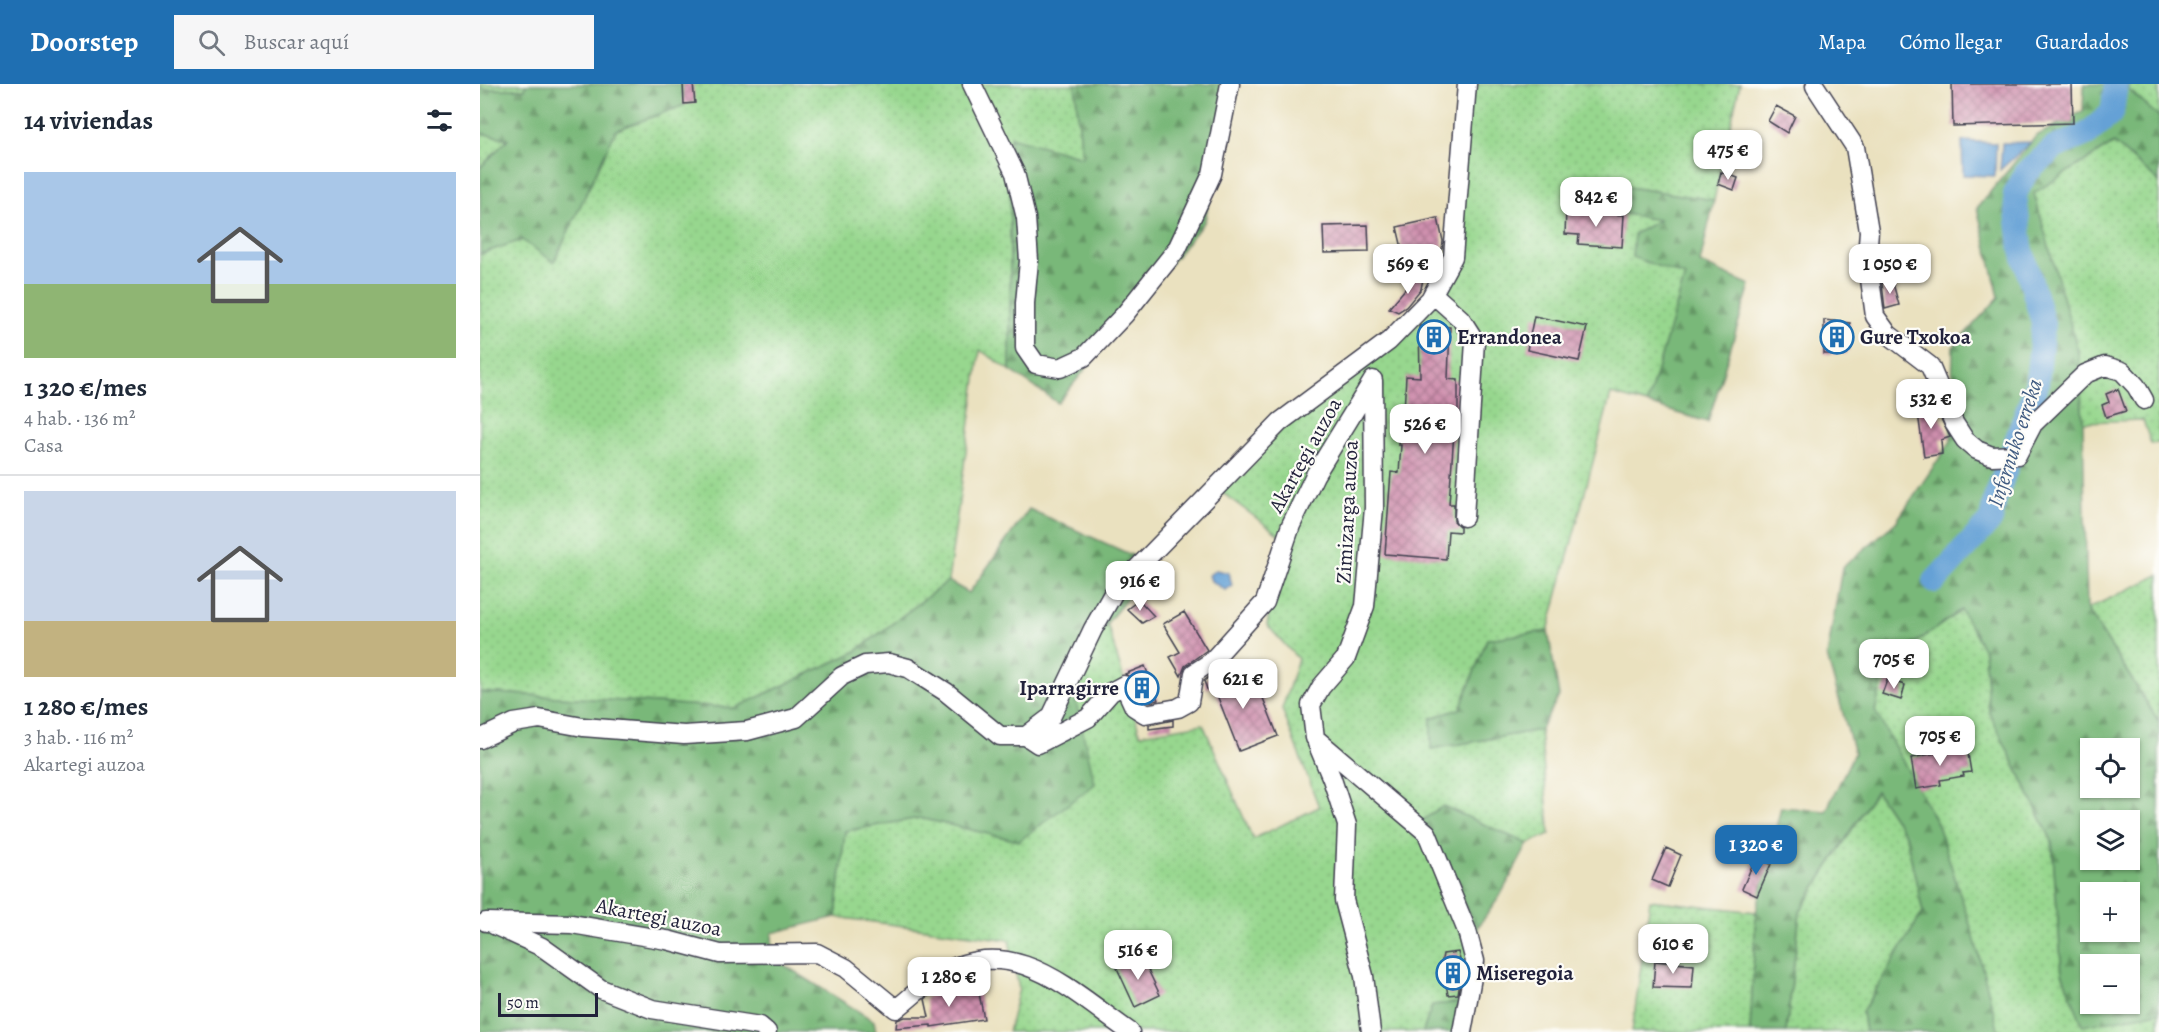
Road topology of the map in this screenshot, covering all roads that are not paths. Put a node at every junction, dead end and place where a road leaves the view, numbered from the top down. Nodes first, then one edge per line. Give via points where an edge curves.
1 (972, 84) edge
2 (1230, 84) edge
3 (1467, 84) edge
4 (1816, 85) edge
5 (1433, 294) junction
6 (1374, 353) junction
7 (1372, 380) junction
8 (2144, 400) dead end
9 (1464, 517) dead end
10 (1026, 736) junction
11 (480, 738) edge
12 (1315, 738) junction
13 (483, 922) edge
14 (768, 1032) edge
15 (1130, 1032) edge
16 (1371, 1032) edge
17 (1462, 1032) edge

1 - 2 street via 1015,173 1026,218 1029,261 1024,303 1025,348 1036,364 1060,368 1084,357 1125,314 1177,249 1212,174
3 - 5 street via 1453,257
4 - 8 street via 1855,147 1869,231 1875,316 1888,334 1930,366 1965,440 1992,456 2017,455 2032,424 2067,388 2085,374 2105,366 2122,371
5 - 6 street
5 - 9 street via 1476,340
6 - 7 street, Akartegi auzoa
6 - 10 street via 1280,422 1114,592 1051,717
7 - 10 street, Akartegi auzoa via 1315,475 1291,525 1265,602 1211,662 1194,673 1189,702 1145,714 1134,707 1124,685 1111,692 1088,718 1038,744
7 - 12 street, Zimizarga auzoa via 1374,508 1365,606 1346,658 1311,705
10 - 11 street via 1000,736 946,692 908,668 889,663 865,665 842,676 796,718 747,731 684,735 583,727 538,719 514,723
12 - 16 street, Zimizarga auzoa via 1347,825 1344,900 1364,976
12 - 17 street via 1427,833 1475,961
13 - 14 street via 542,947 601,988 652,1009 760,1026
13 - 15 street, Akartegi auzoa via 572,924 667,940 720,954 817,953 846,968 896,1009 935,978 958,966 987,958 1013,961 1065,985

